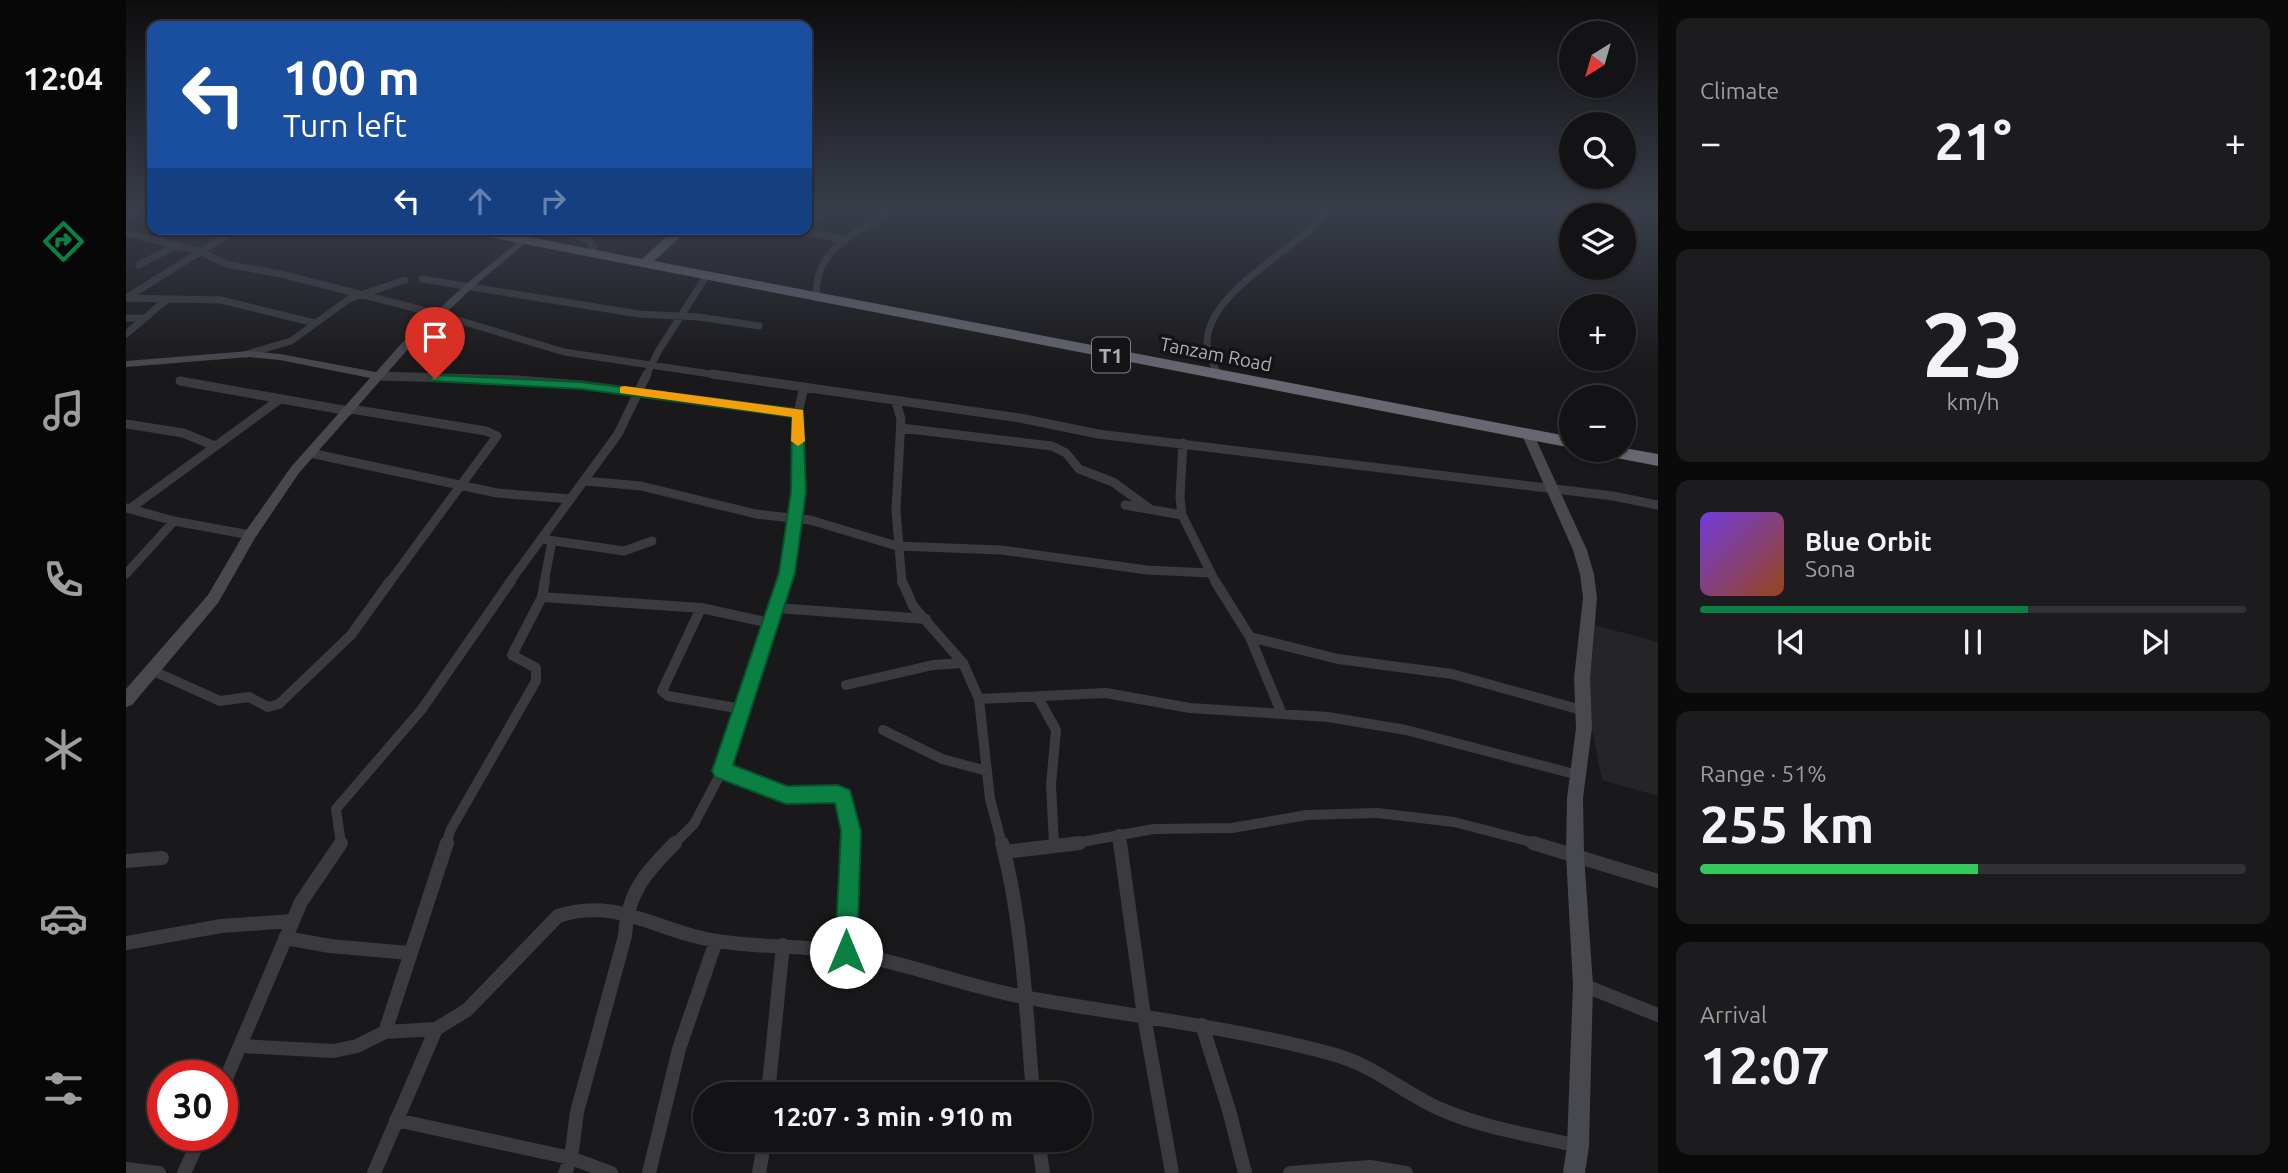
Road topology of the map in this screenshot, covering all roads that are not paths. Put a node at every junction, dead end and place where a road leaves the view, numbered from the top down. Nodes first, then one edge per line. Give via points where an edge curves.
1 (176, 266) edge
2 (236, 266) edge
3 (493, 266) edge
4 (674, 266) edge
5 (819, 266) edge
6 (1265, 266) edge
7 (707, 275) junction
8 (422, 279) dead end
9 (405, 280) dead end
10 (469, 286) junction
11 (359, 295) junction
12 (126, 298) edge
13 (816, 298) junction
14 (166, 299) junction
15 (438, 314) junction
16 (681, 316) junction
17 (126, 318) edge
18 (144, 318) junction
19 (315, 323) junction
20 (759, 326) dead end
21 (126, 334) edge
22 (247, 355) junction
23 (126, 364) edge
24 (652, 364) junction
25 (378, 376) junction
26 (1219, 376) junction
27 (180, 381) dead end
28 (804, 387) junction
29 (638, 391) junction
30 (280, 399) junction
31 (896, 402) junction
32 (350, 410) junction
33 (798, 413) junction
34 (126, 424) edge
35 (901, 428) junction
36 (1528, 435) junction
37 (1559, 441) edge
38 (1183, 443) junction
39 (215, 446) junction
40 (310, 453) junction
41 (1636, 456) edge
42 (1658, 460) edge
43 (585, 481) junction
44 (461, 486) junction
45 (1553, 490) junction
46 (571, 499) junction
47 (1658, 505) edge
48 (1125, 506) dead end
49 (129, 508) edge
50 (1150, 509) junction
51 (1182, 515) junction
52 (795, 517) junction
53 (174, 521) junction
54 (250, 534) junction
55 (547, 540) junction
56 (652, 541) dead end
57 (897, 546) junction
58 (1210, 573) junction
59 (126, 575) edge
60 (542, 597) junction
61 (701, 608) junction
62 (777, 608) junction
63 (926, 619) junction
64 (770, 623) junction
65 (1250, 637) junction
66 (963, 663) junction
67 (151, 670) junction
68 (846, 685) dead end
69 (1037, 696) junction
70 (979, 699) junction
71 (126, 700) edge
72 (742, 709) junction
73 (1585, 711) junction
74 (1281, 712) junction
75 (883, 730) dead end
76 (722, 771) junction
77 (987, 771) junction
78 (1578, 775) junction
79 (1119, 834) junction
80 (1054, 845) junction
81 (1004, 852) junction
82 (1575, 855) junction
83 (162, 858) dead end
84 (126, 861) edge
85 (1658, 881) edge
86 (626, 912) junction
87 (292, 921) junction
88 (285, 938) junction
89 (716, 942) junction
90 (126, 943) edge
91 (783, 945) junction
92 (846, 952) junction
93 (409, 953) junction
94 (1583, 985) junction
95 (1026, 998) junction
96 (1658, 1015) edge
97 (1143, 1016) junction
98 (1202, 1025) junction
99 (436, 1029) junction
100 (385, 1032) junction
101 (241, 1045) junction
102 (234, 1060) edge
103 (769, 1082) edge
104 (1031, 1082) edge
105 (396, 1120) junction
106 (1578, 1146) junction
107 (194, 1151) edge
108 (763, 1152) edge
109 (1040, 1152) edge
110 (568, 1166) edge
111 (126, 1169) edge
112 (159, 1173) edge
113 (184, 1173) edge
114 (373, 1173) edge
115 (611, 1173) edge
116 (649, 1173) edge
117 (759, 1173) edge
118 (1043, 1173) edge
119 (1172, 1173) edge
120 (1245, 1173) edge
121 (1290, 1173) edge
122 (1406, 1173) edge
123 (1574, 1173) edge

1 - 12 street
2 - 11 street
3 - 10 street
4 - 7 highway, Tanzam Road / T1
5 - 13 street
6 - 26 street via 1209,328 1207,343
7 - 13 highway, Tanzam Road / T1
7 - 16 street
8 - 10 street
9 - 11 street
10 - 15 street
10 - 16 street via 639,314
11 - 15 street
11 - 19 street
12 - 14 street
13 - 26 highway, Tanzam Road / T1
14 - 18 street
14 - 19 street via 221,300
15 - 24 street via 564,352
15 - 25 street
16 - 20 street
16 - 24 street
17 - 18 street
18 - 21 street
19 - 22 street via 286,343
22 - 23 street
22 - 25 street
24 - 28 street
24 - 29 street
25 - 29 street via 517,380
25 - 32 street
26 - 36 highway, Tanzam Road / T1
27 - 30 street
28 - 31 street
28 - 33 street
29 - 33 street
29 - 43 street via 618,434
30 - 32 street
30 - 39 street
31 - 35 street
31 - 38 street
32 - 40 street
32 - 44 street via 495,433
33 - 52 street
34 - 39 street via 183,433
35 - 50 street via 1052,446 1066,453 1076,467 1113,482
35 - 57 street
36 - 37 highway, Tanzam Road / T1
36 - 45 street
38 - 45 street
38 - 51 street
39 - 49 street
40 - 44 street
40 - 54 street
41 - 42 highway
43 - 46 street
43 - 52 street via 640,486 756,514
44 - 46 street
44 - 67 street via 351,635 279,704 268,707 249,697 220,701
45 - 47 street
45 - 73 street via 1587,574
46 - 55 street
48 - 50 street
49 - 53 street
50 - 51 street
51 - 58 street
52 - 57 street
52 - 62 street
53 - 54 street
53 - 59 street
54 - 67 street via 212,599
55 - 56 street via 624,551
55 - 60 street
55 - 87 street via 422,709 336,809 341,844
57 - 58 street via 1001,550 1155,571
57 - 63 street via 905,595
58 - 65 street
60 - 61 street
60 - 93 street via 512,655 536,668 536,681 452,829
61 - 64 street
61 - 72 street via 662,691 668,696
62 - 63 street
62 - 64 street
63 - 66 street
64 - 72 street
65 - 73 street via 1338,659 1452,674
65 - 74 street
66 - 68 street via 933,665
66 - 70 street
67 - 71 street
69 - 70 street
69 - 74 street via 1122,694 1190,708
69 - 80 street via 1056,730 1051,785
70 - 77 street
72 - 76 street
73 - 78 street
74 - 78 street via 1406,730
75 - 77 street via 942,759
76 - 86 street via 694,824 643,876
76 - 92 street via 786,795 843,796 851,831
77 - 81 street
78 - 82 street
79 - 80 street
79 - 82 street via 1232,828 1307,815 1377,813 1454,822
79 - 97 street
80 - 81 street
81 - 95 street
82 - 85 street
82 - 94 street
83 - 84 street
86 - 89 street via 673,932
86 - 99 street via 593,910 558,916 467,1010
86 - 110 street via 625,936 577,1112
87 - 88 street
87 - 90 street via 221,926
88 - 93 street
88 - 101 street
89 - 91 street
89 - 116 street via 679,1049
91 - 92 street
91 - 103 street
92 - 95 street
93 - 100 street
94 - 96 street
94 - 106 street
95 - 97 street
95 - 104 street
97 - 98 street
97 - 119 street
98 - 106 street via 1333,1054 1372,1068 1438,1108 1467,1119
98 - 120 street
99 - 100 street
99 - 105 street
100 - 101 street via 334,1051
101 - 102 street
105 - 110 street
105 - 114 street
106 - 123 street
107 - 113 street
108 - 117 street
109 - 118 street
110 - 115 street
111 - 112 street
121 - 122 street via 1370,1167

